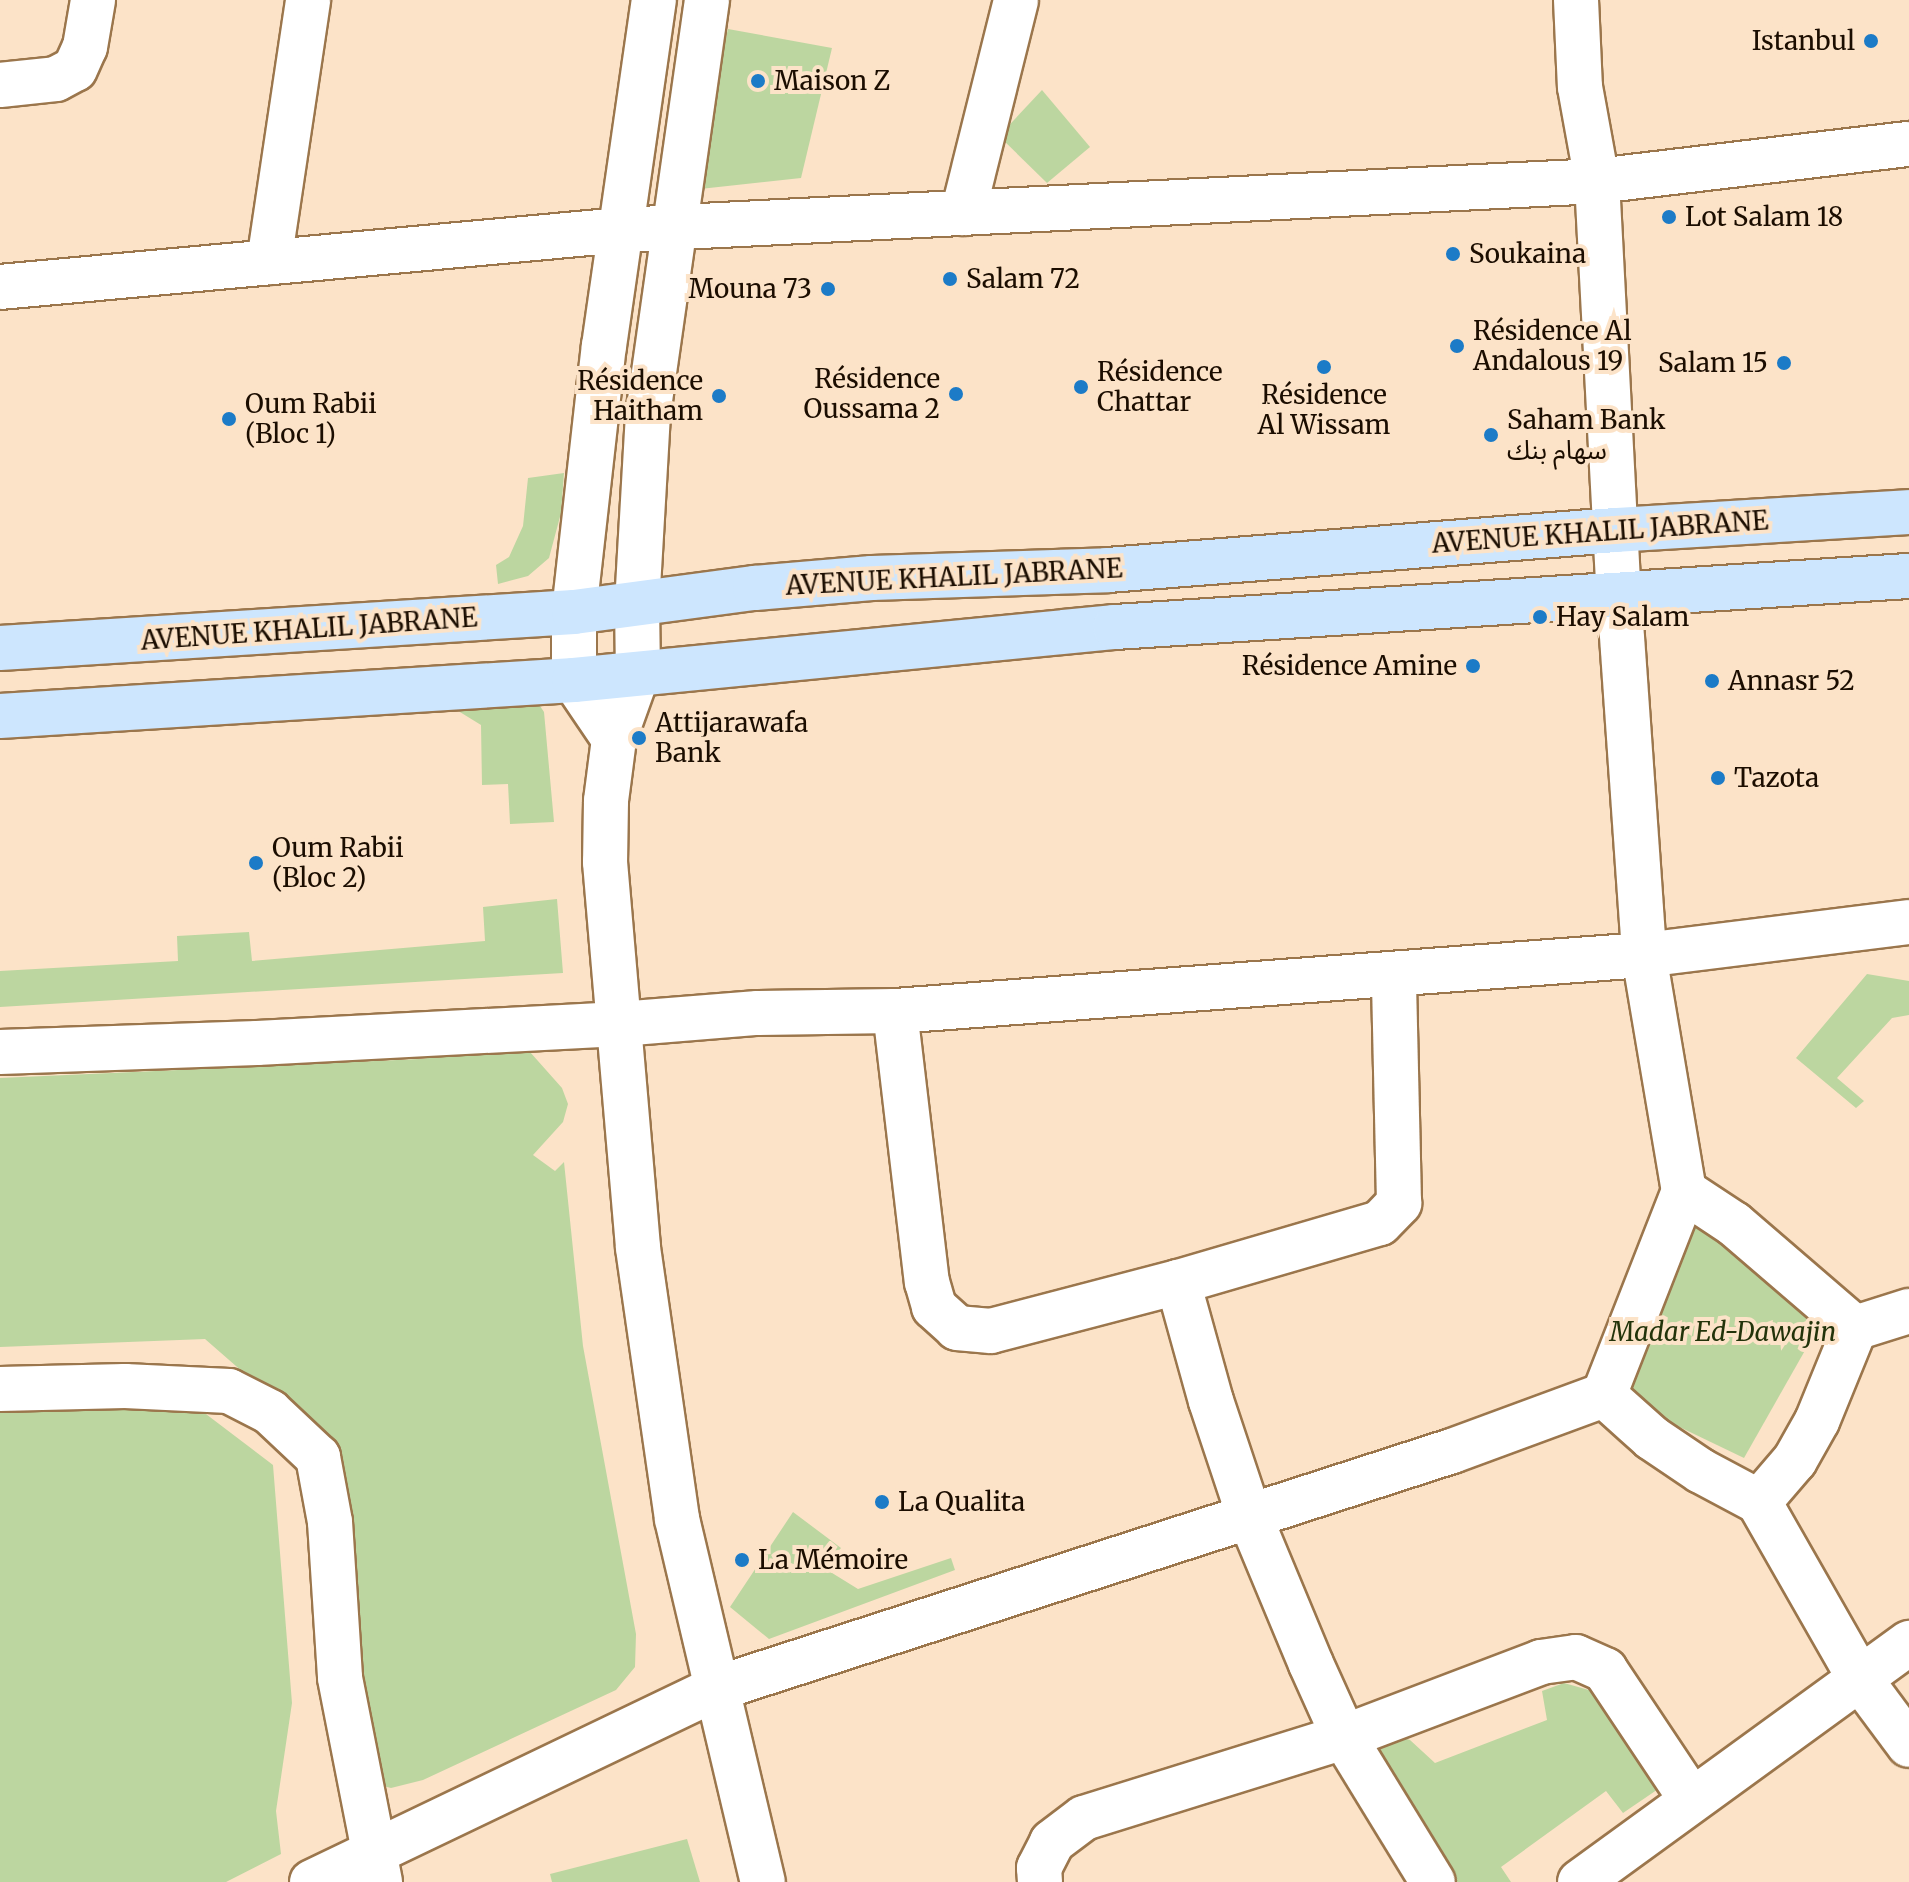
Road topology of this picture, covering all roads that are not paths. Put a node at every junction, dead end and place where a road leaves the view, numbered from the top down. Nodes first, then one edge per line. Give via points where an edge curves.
1 (93, 0) edge
2 (308, 0) edge
3 (654, 0) edge
4 (707, 0) edge
5 (1016, 0) edge
6 (1576, 0) edge
7 (0, 85) edge
8 (1909, 144) edge
9 (1597, 181) junction
10 (963, 213) junction
11 (621, 230) junction
12 (672, 230) junction
13 (269, 262) junction
14 (0, 287) edge
15 (1909, 512) edge
16 (1615, 530) junction
17 (1909, 576) edge
18 (1619, 594) junction
19 (637, 603) junction
20 (574, 612) junction
21 (0, 648) edge
22 (638, 672) junction
23 (574, 680) junction
24 (0, 716) edge
25 (614, 739) junction
26 (1909, 922) edge
27 (1644, 955) junction
28 (1394, 975) junction
29 (895, 1011) junction
30 (620, 1024) junction
31 (0, 1052) edge
32 (1684, 1191) junction
33 (1178, 1282) junction
34 (1909, 1311) edge
35 (1855, 1328) junction
36 (0, 1389) edge
37 (1604, 1395) junction
38 (1759, 1502) junction
39 (1249, 1515) junction
40 (1909, 1643) edge
41 (1860, 1679) junction
42 (715, 1689) junction
43 (1344, 1737) junction
44 (1909, 1745) edge
45 (1691, 1799) junction
46 (376, 1866) edge
47 (312, 1882) edge
48 (763, 1882) edge
49 (1040, 1882) edge
50 (1433, 1882) edge
51 (1580, 1882) edge

1 - 7 street via 85,47 75,69 56,79
2 - 13 street
3 - 11 street
4 - 12 street
5 - 10 street
6 - 9 street via 1580,87
8 - 9 street
9 - 10 street
9 - 16 street
10 - 12 street
11 - 12 street
11 - 13 street
11 - 20 street
12 - 19 street via 648,414
13 - 14 street
15 - 16 main road, AVENUE KHALIL JABRANE
16 - 18 street
16 - 19 main road, AVENUE KHALIL JABRANE via 1108,570 872,578
17 - 18 main road
18 - 22 main road via 1115,627
18 - 27 street
19 - 20 main road, AVENUE KHALIL JABRANE
19 - 22 street
20 - 21 main road, AVENUE KHALIL JABRANE
20 - 23 street
22 - 23 main road
22 - 25 street
23 - 24 main road
23 - 25 street
25 - 30 street via 605,862
26 - 27 street
27 - 28 street
27 - 32 street
28 - 29 street
28 - 33 street via 1399,1203 1380,1223
29 - 30 street via 758,1013
29 - 33 street via 934,1307 957,1328 991,1331
30 - 31 street
30 - 42 street via 638,1248 677,1519
32 - 35 street via 1734,1224
32 - 37 street
33 - 39 street
34 - 35 street
35 - 38 street via 1810,1434
36 - 46 street via 125,1386 229,1391 270,1412 318,1457 330,1522 340,1678
37 - 38 street via 1652,1438
37 - 39 street via 1452,1451
38 - 41 street
39 - 42 street
39 - 43 street
40 - 41 street
41 - 44 street
41 - 45 street
42 - 46 street
42 - 48 street
43 - 45 street via 1541,1662 1576,1657 1605,1670
43 - 49 street via 1084,1818 1052,1842 1039,1868
43 - 50 street
45 - 51 street
46 - 47 street

